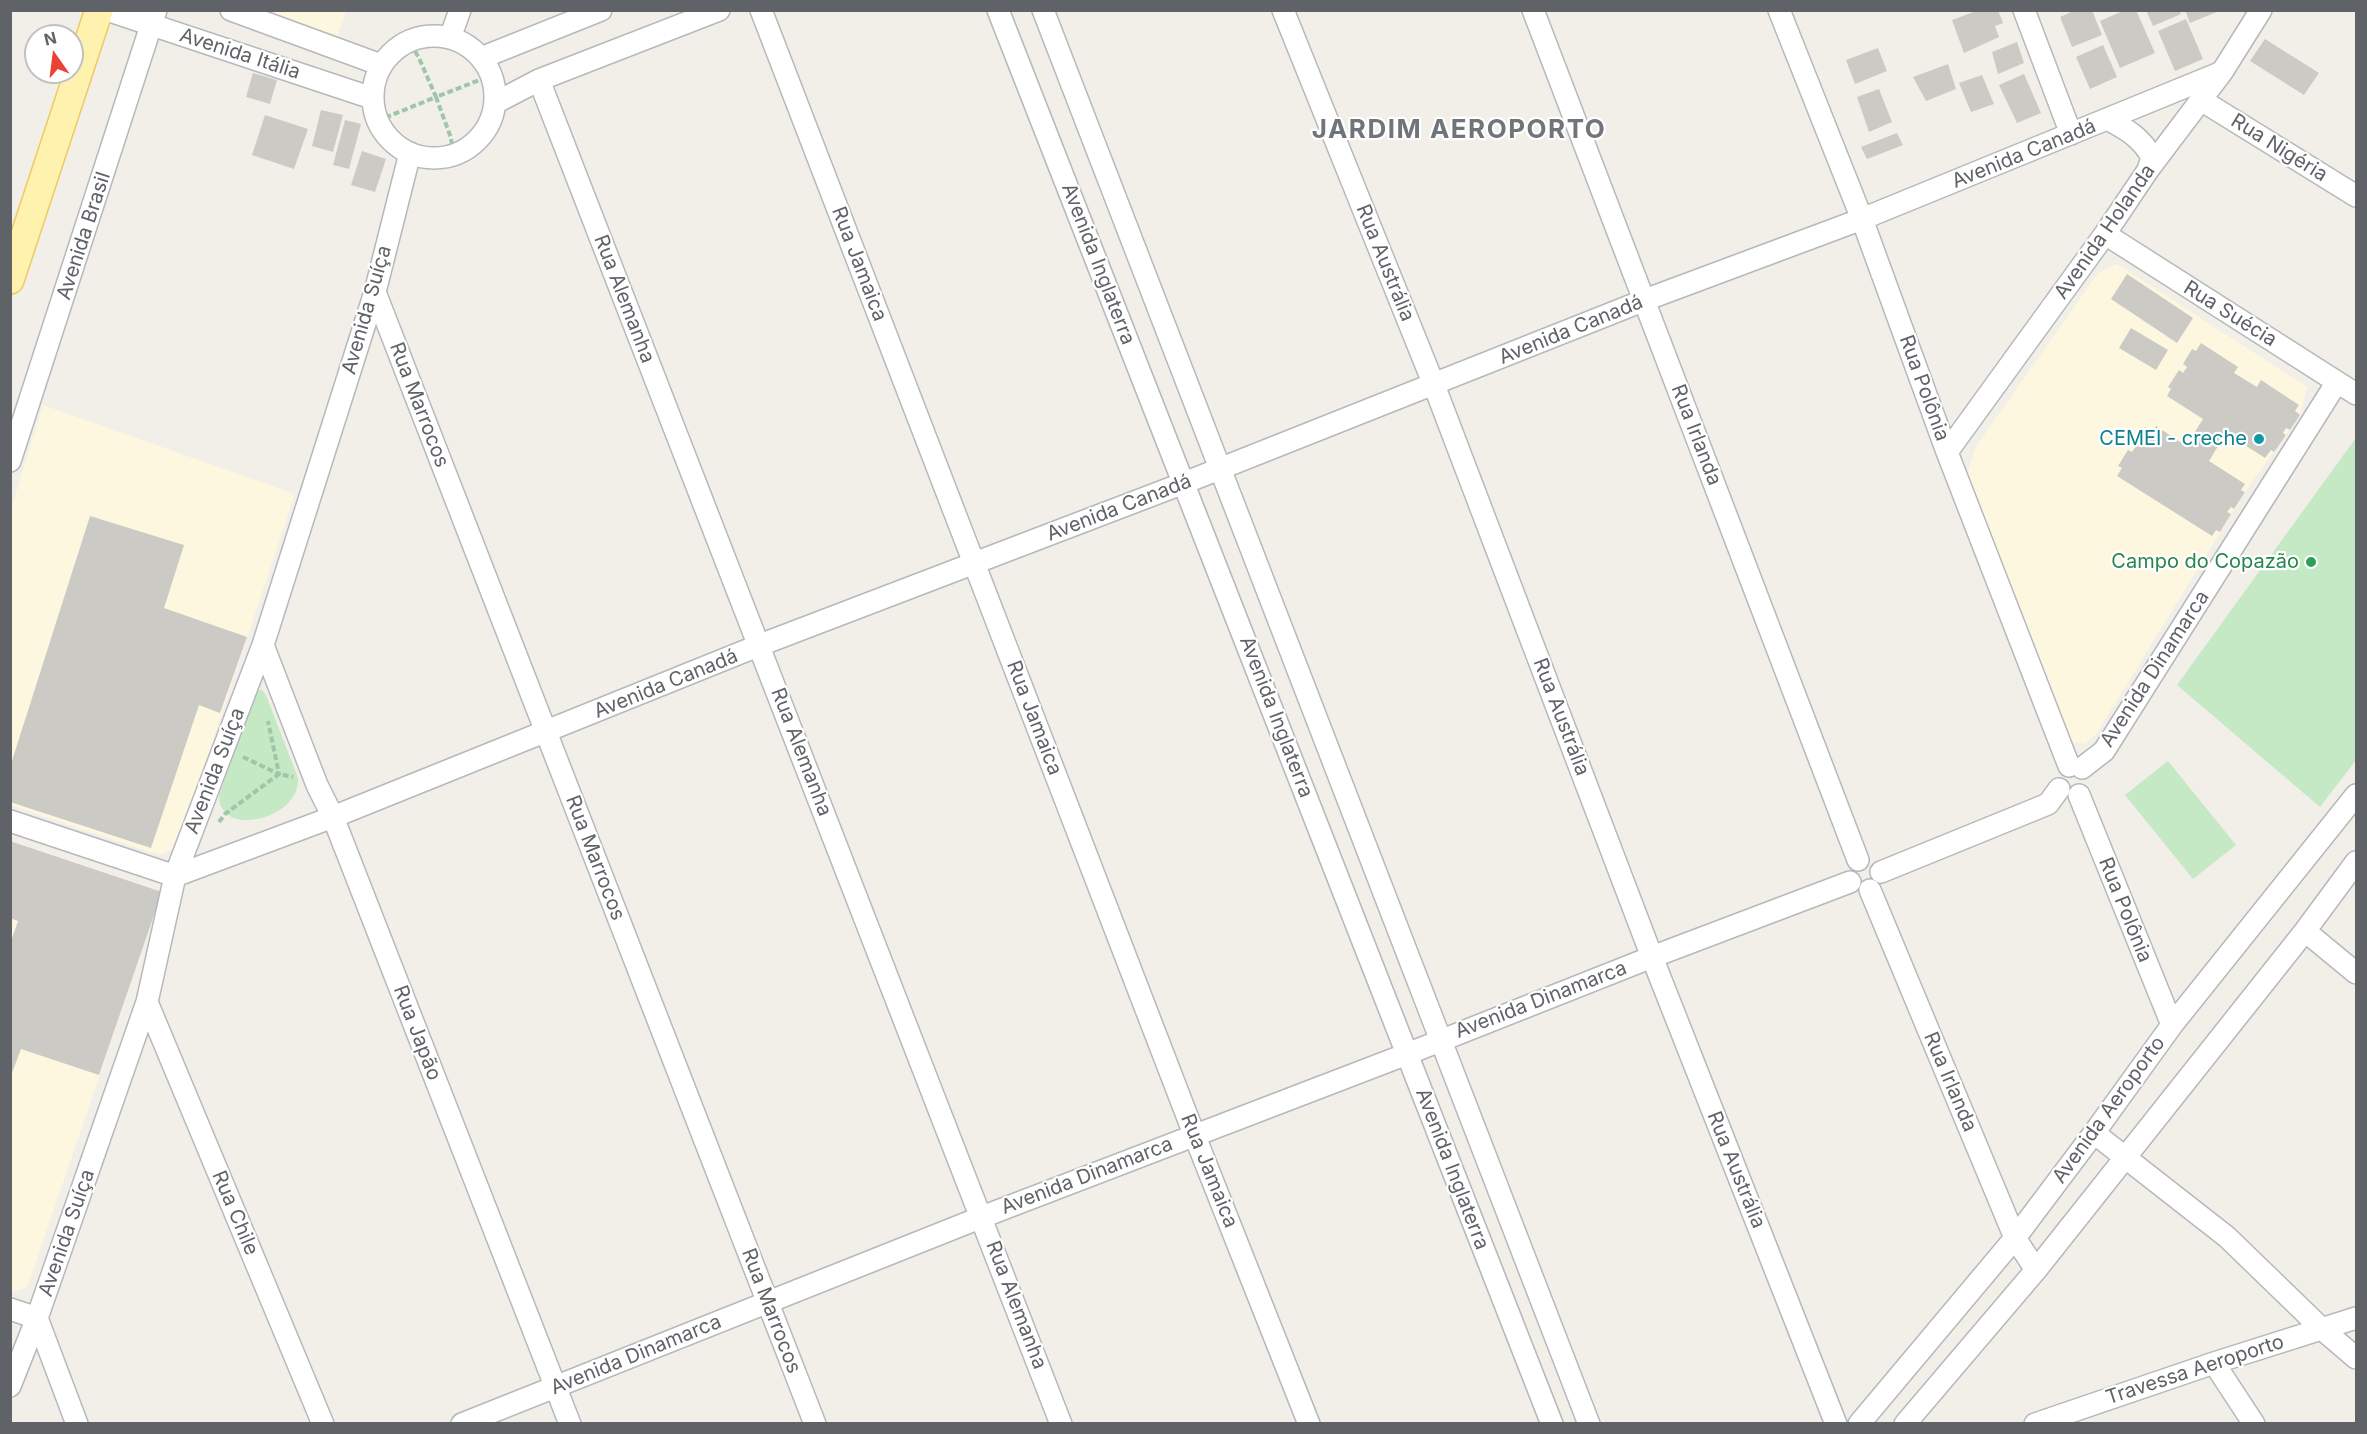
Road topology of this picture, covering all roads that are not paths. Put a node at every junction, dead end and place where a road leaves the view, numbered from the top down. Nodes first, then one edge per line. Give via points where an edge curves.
1 (99, 10) edge
2 (107, 10) edge
3 (231, 10) edge
4 (460, 10) edge
5 (601, 10) edge
6 (719, 10) edge
7 (761, 10) edge
8 (998, 10) edge
9 (1043, 10) edge
10 (1283, 10) edge
11 (1533, 10) edge
12 (1779, 10) edge
13 (2024, 10) edge
14 (2262, 10) edge
15 (154, 18) edge
16 (450, 38) junction
17 (381, 65) junction
18 (486, 66) junction
19 (2222, 72) junction
20 (539, 81) junction
21 (372, 98) junction
22 (2201, 100) junction
23 (495, 103) junction
24 (2109, 120) junction
25 (2071, 134) junction
26 (410, 153) junction
27 (2148, 170) junction
28 (2356, 196) edge
29 (1862, 219) junction
30 (2105, 234) junction
31 (10, 280) edge
32 (375, 292) junction
33 (1645, 300) junction
34 (2337, 382) junction
35 (1434, 385) junction
36 (2356, 394) edge
37 (1947, 452) junction
38 (10, 461) edge
39 (1221, 468) junction
40 (1184, 483) junction
41 (974, 562) junction
42 (262, 645) junction
43 (760, 645) junction
44 (546, 733) junction
45 (2075, 767) junction
46 (2069, 792) junction
47 (2356, 795) edge
48 (333, 817) junction
49 (10, 820) edge
50 (1858, 860) junction
51 (2356, 861) edge
52 (1881, 872) junction
53 (175, 876) junction
54 (1850, 882) junction
55 (1870, 890) junction
56 (2305, 931) junction
57 (1652, 957) junction
58 (2356, 973) edge
59 (147, 1002) junction
60 (2172, 1025) junction
61 (1440, 1040) junction
62 (1407, 1054) junction
63 (2094, 1133) junction
64 (1194, 1134) junction
65 (2124, 1156) junction
66 (982, 1217) junction
67 (2015, 1238) junction
68 (2036, 1270) junction
69 (768, 1302) junction
70 (10, 1309) edge
71 (37, 1318) junction
72 (2356, 1318) edge
73 (2322, 1329) junction
74 (2356, 1358) edge
75 (2214, 1363) junction
76 (10, 1386) edge
77 (555, 1387) junction
78 (77, 1424) edge
79 (323, 1424) edge
80 (462, 1424) edge
81 (570, 1424) edge
82 (815, 1424) edge
83 (1061, 1424) edge
84 (1309, 1424) edge
85 (1552, 1424) edge
86 (1589, 1424) edge
87 (1836, 1424) edge
88 (1859, 1424) edge
89 (1905, 1424) edge
90 (2035, 1424) edge
91 (2254, 1424) edge

1 - 31 main road
2 - 15 street, Avenida Itália
3 - 17 street, Avenida Itália
4 - 16 street
5 - 18 street
6 - 20 street
7 - 41 street, Rua Jamaica
8 - 40 street, Avenida Inglaterra
9 - 39 street, Avenida Inglaterra
10 - 35 street, Rua Austrália
11 - 33 street, Rua Irlanda
12 - 29 street, Rua Polônia
13 - 25 street
14 - 19 street, Avenida Holanda
15 - 21 street, Avenida Itália
15 - 38 street, Avenida Brasil
16 - 17 street via 429,36 409,41
16 - 18 street via 468,46
17 - 21 street
18 - 23 street
19 - 22 street, Avenida Holanda
19 - 24 street, Avenida Canadá
20 - 23 street
20 - 43 street, Rua Alemanha
21 - 26 street via 377,121 390,140
22 - 27 street, Avenida Holanda
22 - 28 street, Rua Nigéria
23 - 26 street via 490,120 469,147 431,158
24 - 25 street, Avenida Canadá
24 - 27 street via 2143,141 2152,157
25 - 29 street, Avenida Canadá
26 - 32 street, Avenida Suíça
27 - 30 street, Avenida Holanda
29 - 33 street, Avenida Canadá
29 - 37 street, Rua Polônia
30 - 34 street, Rua Suécia
30 - 37 street, Avenida Holanda
32 - 42 street, Avenida Suíça
32 - 44 street, Rua Marrocos
33 - 35 street, Avenida Canadá
33 - 50 street, Rua Irlanda
34 - 36 street, Rua Suécia
34 - 45 street, Avenida Dinamarca via 2104,751
35 - 39 street, Avenida Canadá
35 - 57 street, Rua Austrália
37 - 45 street, Rua Polônia
39 - 40 street, Avenida Canadá
39 - 61 street, Avenida Inglaterra
40 - 41 street, Avenida Canadá
40 - 62 street, Avenida Inglaterra
41 - 43 street, Avenida Canadá
41 - 64 street, Rua Jamaica
42 - 48 street, Rua Japão
42 - 53 street, Avenida Suíça
43 - 44 street, Avenida Canadá
43 - 66 street, Rua Alemanha
44 - 48 street, Avenida Canadá
44 - 69 street, Rua Marrocos
45 - 46 street via 2060,772 2057,779
46 - 52 street
46 - 60 street, Rua Polônia
47 - 60 street, Avenida Aeroporto
48 - 53 street, Avenida Canadá
48 - 77 street, Rua Japão
49 - 53 street
50 - 52 street via 1872,860
50 - 54 street via 1849,870
51 - 56 street, Avenida Aeroporto
52 - 55 street via 1879,883
53 - 59 street, Avenida Suíça
54 - 55 street via 1859,890
54 - 57 street, Avenida Dinamarca
55 - 67 street, Rua Irlanda
56 - 58 street
56 - 65 street, Avenida Aeroporto
57 - 61 street, Avenida Dinamarca
57 - 87 street, Rua Austrália
59 - 71 street, Avenida Suíça
59 - 79 street, Rua Chile
60 - 63 street, Avenida Aeroporto
61 - 62 street, Avenida Dinamarca
61 - 86 street, Avenida Inglaterra
62 - 64 street, Avenida Dinamarca
62 - 85 street, Avenida Inglaterra
63 - 65 street
63 - 67 street, Avenida Aeroporto
64 - 66 street, Avenida Dinamarca
64 - 84 street, Rua Jamaica
65 - 68 street, Avenida Aeroporto
65 - 73 street via 2227,1237
66 - 69 street, Avenida Dinamarca
66 - 83 street, Rua Alemanha
67 - 68 street, Rua Irlanda
67 - 88 street, Avenida Aeroporto
68 - 89 street, Avenida Aeroporto
69 - 77 street, Avenida Dinamarca
69 - 82 street, Rua Marrocos
70 - 71 street
71 - 76 street, Avenida Suíça
71 - 78 street
72 - 73 street, Travessa Aeroporto
73 - 74 street
73 - 75 street, Travessa Aeroporto
75 - 90 street, Travessa Aeroporto
75 - 91 street
77 - 80 street, Avenida Dinamarca
77 - 81 street, Rua Japão

